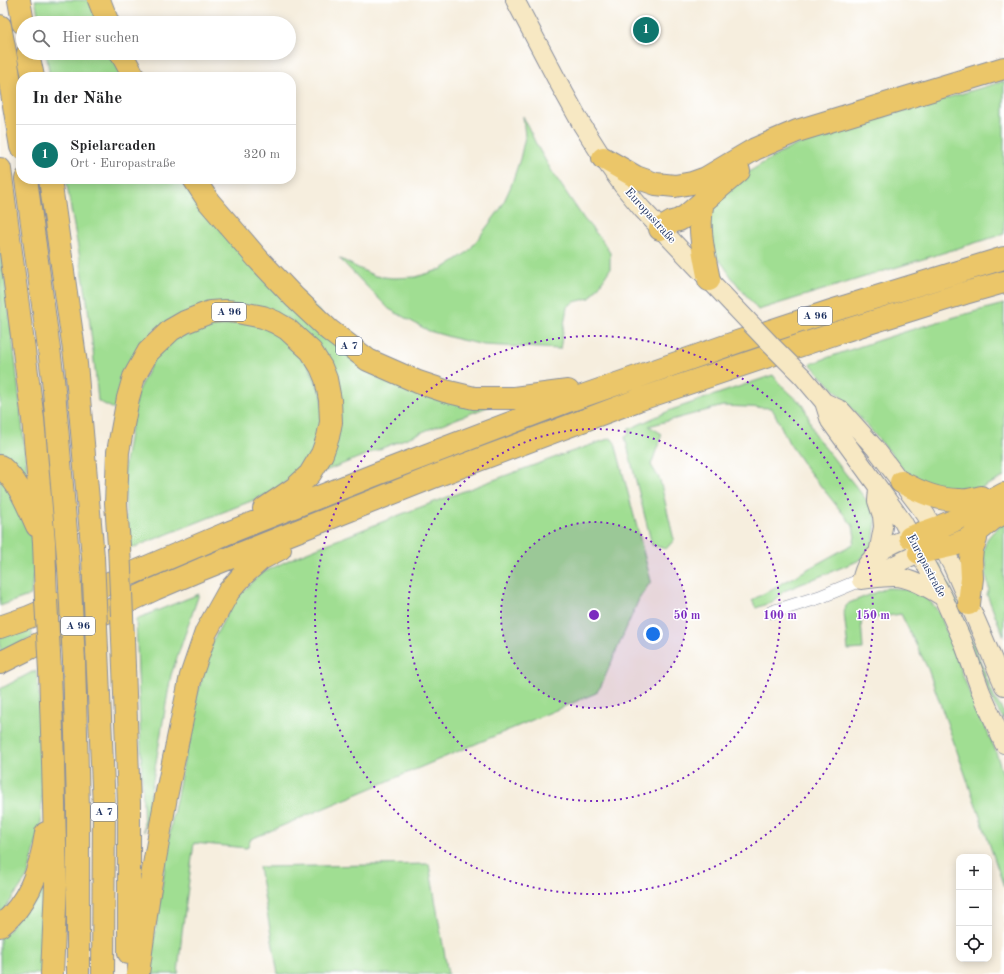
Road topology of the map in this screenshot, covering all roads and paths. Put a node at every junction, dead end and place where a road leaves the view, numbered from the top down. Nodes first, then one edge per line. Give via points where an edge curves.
1 (19, 0) edge
2 (99, 0) edge
3 (515, 0) edge
4 (524, 8) edge
5 (22, 16) edge
6 (105, 16) edge
7 (0, 26) edge
8 (29, 60) edge
9 (125, 60) edge
10 (1004, 68) edge
11 (32, 72) edge
12 (131, 72) edge
13 (1004, 76) edge
14 (16, 117) edge
15 (603, 158) junction
16 (0, 169) edge
17 (706, 178) junction
18 (27, 184) edge
19 (51, 184) edge
20 (197, 184) edge
21 (703, 201) junction
22 (660, 229) junction
23 (1004, 258) edge
24 (709, 280) junction
25 (1004, 282) edge
26 (965, 293) junction
27 (1004, 293) edge
28 (567, 396) junction
29 (824, 402) junction
30 (0, 466) edge
31 (901, 482) junction
32 (878, 487) junction
33 (999, 503) edge
34 (351, 509) junction
35 (933, 529) junction
36 (976, 533) junction
37 (225, 534) junction
38 (44, 542) junction
39 (915, 545) junction
40 (943, 548) junction
41 (878, 554) junction
42 (861, 580) junction
43 (943, 597) junction
44 (969, 604) junction
45 (772, 612) dead end
46 (0, 627) edge
47 (0, 663) edge
48 (1004, 686) edge
49 (1004, 744) edge
50 (53, 762) junction
51 (0, 926) edge
52 (52, 974) edge
53 (78, 974) edge
54 (103, 974) edge
55 (130, 974) edge
56 (138, 974) edge

1 - 5 highway
2 - 6 highway
3 - 4 main road, Europastraße
4 - 15 main road, Europastraße via 556,78
7 - 14 highway
8 - 11 highway
9 - 12 highway
10 - 17 highway via 797,130 755,149
13 - 21 highway via 800,138 741,169
15 - 17 highway via 656,184 675,186
15 - 22 main road, Europastraße
16 - 38 highway via 33,419
17 - 22 highway via 676,207
18 - 53 highway, A 7, bridge via 53,379 69,568 78,807
19 - 54 highway, A 7, bridge via 76,364 93,557 104,808
20 - 28 highway, A 7 via 209,202 294,297 329,330 368,360 418,382 474,398
21 - 22 highway via 686,216
21 - 24 highway via 701,233
22 - 24 main road, Europastraße
23 - 28 highway, A 96 via 824,313 629,380
24 - 29 main road, Europastraße, bridge
25 - 26 highway, A 96
26 - 27 highway
26 - 34 highway, A 96 via 638,400
28 - 37 highway, A 96
29 - 31 main road, Europastraße via 841,410
29 - 32 main road, Europastraße via 830,421
30 - 38 highway via 14,480 22,493
31 - 33 highway via 941,499 981,497
31 - 35 main road, Europastraße via 926,515
32 - 39 main road, Europastraße via 903,522
32 - 41 main road via 877,500 883,527
33 - 35 highway
33 - 36 highway via 993,519
34 - 47 highway, A 96 via 156,589
34 - 56 highway via 261,559 229,592 206,632 191,676 166,796
35 - 39 highway
35 - 40 main road, Europastraße
36 - 40 highway via 954,546
36 - 44 highway via 971,559
37 - 46 highway, A 96
37 - 55 highway, A 96, bridge via 295,488 310,474 322,454 330,422 330,400 326,379 310,351 287,329 275,322 263,317 225,311 210,312 185,322 171,330 148,352 134,377 118,452 116,503 129,803
38 - 50 highway, bridge
39 - 40 highway
39 - 41 main road via 890,546
39 - 42 main road
39 - 43 main road, Europastraße
40 - 44 main road, Europastraße
41 - 42 main road via 867,564
42 - 43 main road via 894,576 926,587
42 - 45 street via 820,597
43 - 49 main road, Europastraße
44 - 48 main road, Europastraße
50 - 51 highway via 48,821 39,866 30,889 15,912
50 - 52 highway via 56,885

